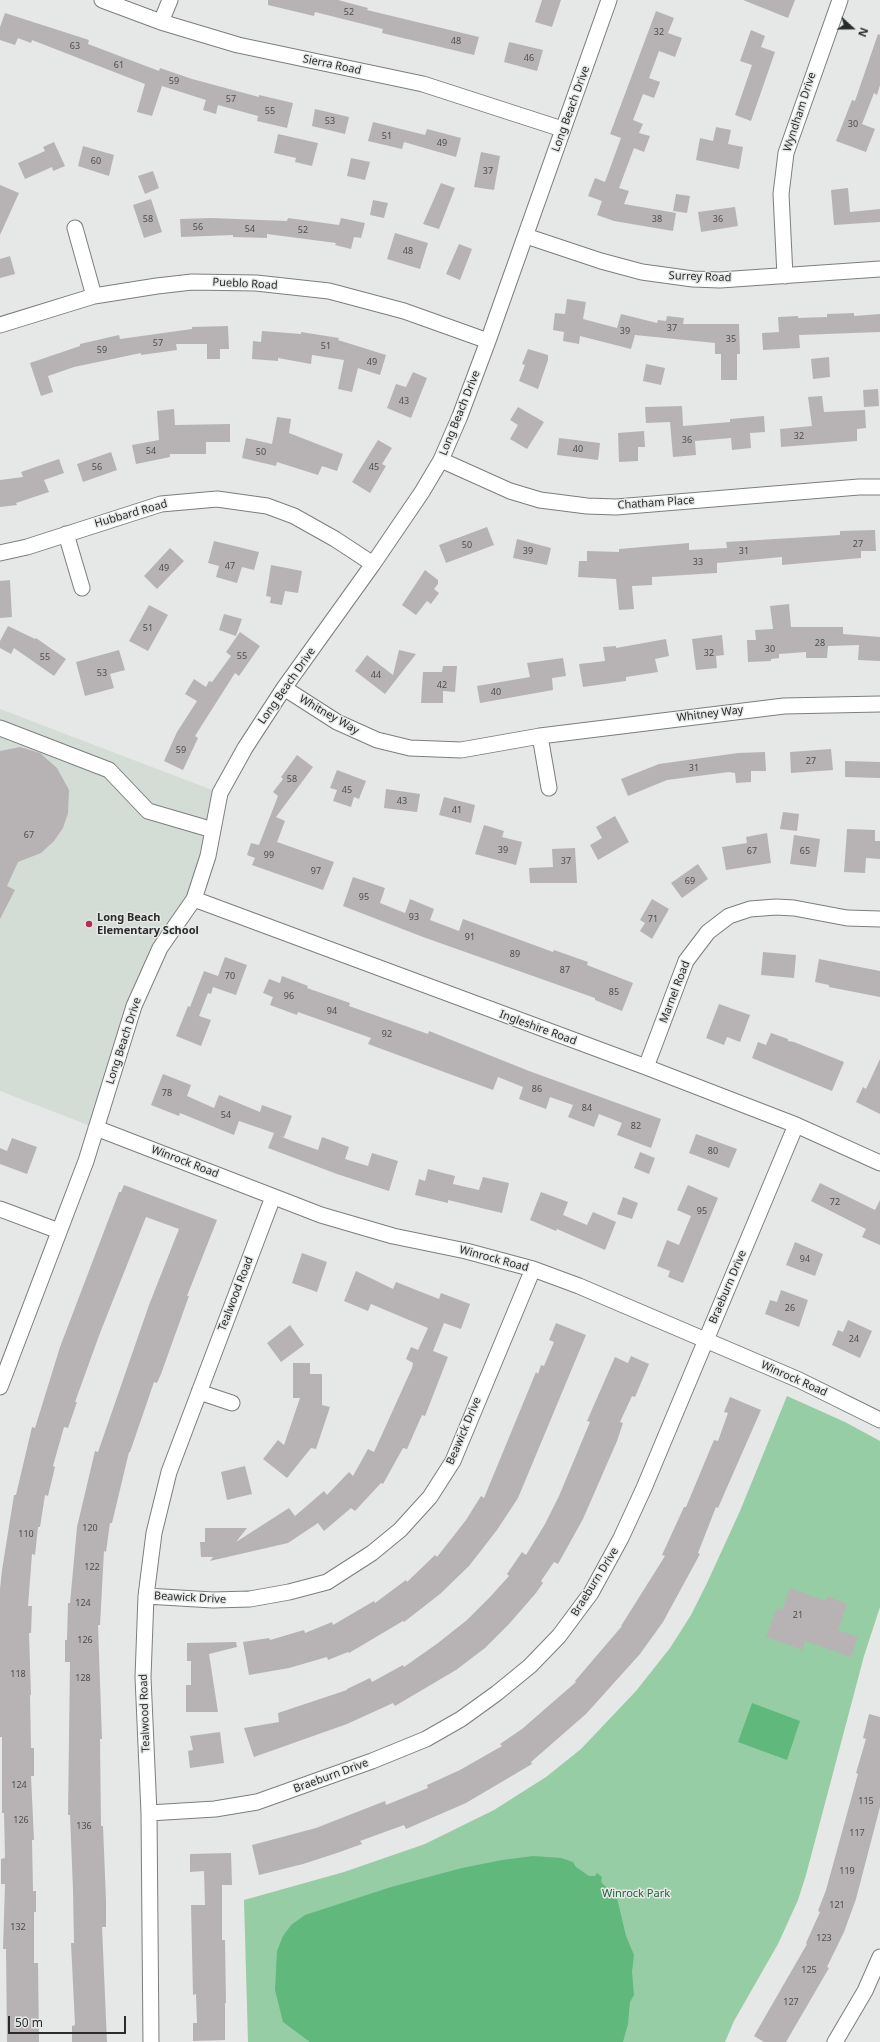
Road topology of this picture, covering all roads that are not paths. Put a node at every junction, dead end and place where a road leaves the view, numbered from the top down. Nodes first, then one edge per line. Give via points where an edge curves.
1 (102, 0) edge
2 (170, 0) edge
3 (610, 0) edge
4 (840, 0) edge
5 (161, 22) junction
6 (562, 129) junction
7 (75, 228) dead end
8 (526, 236) junction
9 (880, 270) edge
10 (785, 276) junction
11 (94, 296) junction
12 (0, 325) edge
13 (488, 341) junction
14 (441, 460) junction
15 (880, 487) edge
16 (66, 534) junction
17 (0, 553) edge
18 (373, 564) junction
19 (82, 588) dead end
20 (284, 688) junction
21 (880, 704) edge
22 (0, 728) edge
23 (540, 736) junction
24 (549, 788) dead end
25 (213, 830) junction
26 (194, 899) junction
27 (880, 919) edge
28 (646, 1067) junction
29 (796, 1125) junction
30 (96, 1128) junction
31 (880, 1163) edge
32 (273, 1197) junction
33 (0, 1209) edge
34 (59, 1231) junction
35 (533, 1269) junction
36 (705, 1341) junction
37 (0, 1387) edge
38 (200, 1392) junction
39 (232, 1403) dead end
40 (880, 1420) edge
41 (146, 1596) junction
42 (149, 1813) junction
43 (880, 1957) edge
44 (151, 2042) edge
45 (835, 2042) edge

1 - 5 street, Sierra Road
2 - 5 street
3 - 6 street, Long Beach Drive
4 - 10 street, Wyndham Drive via 786,153 781,194
5 - 6 street, Sierra Road via 238,45 423,84
6 - 8 street, Long Beach Drive
7 - 11 street
8 - 10 street, Surrey Road via 601,261 664,276 720,280
8 - 13 street, Long Beach Drive
9 - 10 street, Surrey Road
11 - 12 street, Pueblo Road
11 - 13 street, Pueblo Road via 192,282 271,285 329,291 404,311
13 - 14 street, Long Beach Drive
14 - 15 street, Chatham Place via 510,491 540,500 587,506 616,507
14 - 18 street, Long Beach Drive
16 - 17 street, Hubbard Road
16 - 18 street, Hubbard Road via 161,504 217,499 267,506 294,516
16 - 19 street
18 - 20 street, Long Beach Drive
20 - 23 street, Whitney Way via 354,731 376,740 410,748 461,750
20 - 25 street, Long Beach Drive via 245,748 220,793
21 - 23 street, Whitney Way via 784,706
22 - 25 street via 109,770 148,811
23 - 24 street
25 - 26 street, Long Beach Drive via 208,856
26 - 28 street, Ingleshire Road
26 - 30 street, Long Beach Drive via 160,948 134,1006
27 - 28 street, Marnel Road via 847,918 776,907 740,912 718,923 686,961
28 - 29 street, Ingleshire Road
29 - 31 street, Ingleshire Road
29 - 36 street, Braeburn Drive
30 - 32 street, Winrock Road
30 - 34 street, Long Beach Drive
32 - 35 street, Winrock Road via 366,1229
32 - 38 street, Tealwood Road
33 - 34 street
34 - 37 street, Long Beach Drive
35 - 36 street, Winrock Road
35 - 41 street, Beawick Drive via 453,1461 430,1497 372,1553 327,1582 289,1592 228,1600
36 - 40 street, Winrock Road via 800,1380
36 - 42 street, Braeburn Drive via 617,1548 591,1593 562,1633 530,1666 461,1719 426,1739 372,1762 257,1802 214,1809
38 - 39 street
38 - 41 street, Tealwood Road via 166,1486 154,1534
41 - 42 street, Tealwood Road via 143,1677
42 - 44 street, Tealwood Road
43 - 45 street

